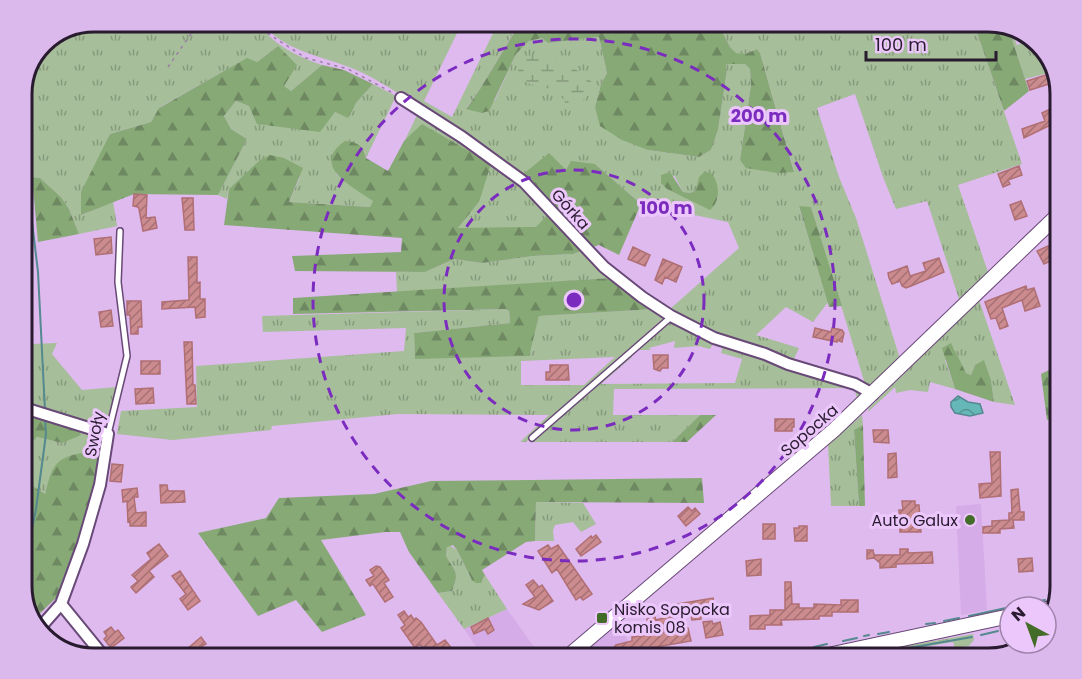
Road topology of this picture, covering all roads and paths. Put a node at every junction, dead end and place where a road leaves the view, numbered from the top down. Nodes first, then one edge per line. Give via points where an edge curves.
1 (193, 32) edge
2 (266, 32) edge
3 (168, 68) dead end
4 (401, 98) joint
5 (1050, 223) edge
6 (120, 231) dead end
7 (671, 316) junction
8 (873, 394) junction
9 (32, 410) edge
10 (108, 434) junction
11 (532, 438) dead end
12 (61, 604) junction
13 (998, 618) edge
14 (44, 623) edge
15 (998, 626) edge
16 (885, 644) junction
17 (97, 648) edge
18 (578, 648) edge
19 (865, 648) edge

1 - 3 path
2 - 4 path via 306,58 348,69
4 - 7 street, Górka via 524,182 604,267
5 - 8 street, Sopocka
6 - 10 lane, Swoły via 118,282 127,356
7 - 8 street, Górka via 714,338 855,384
7 - 11 lane
8 - 18 street, Sopocka
9 - 10 street
10 - 12 street, Swoły via 100,486
12 - 14 street, Swoły
12 - 17 street
13 - 16 street
15 - 16 street
16 - 19 street

